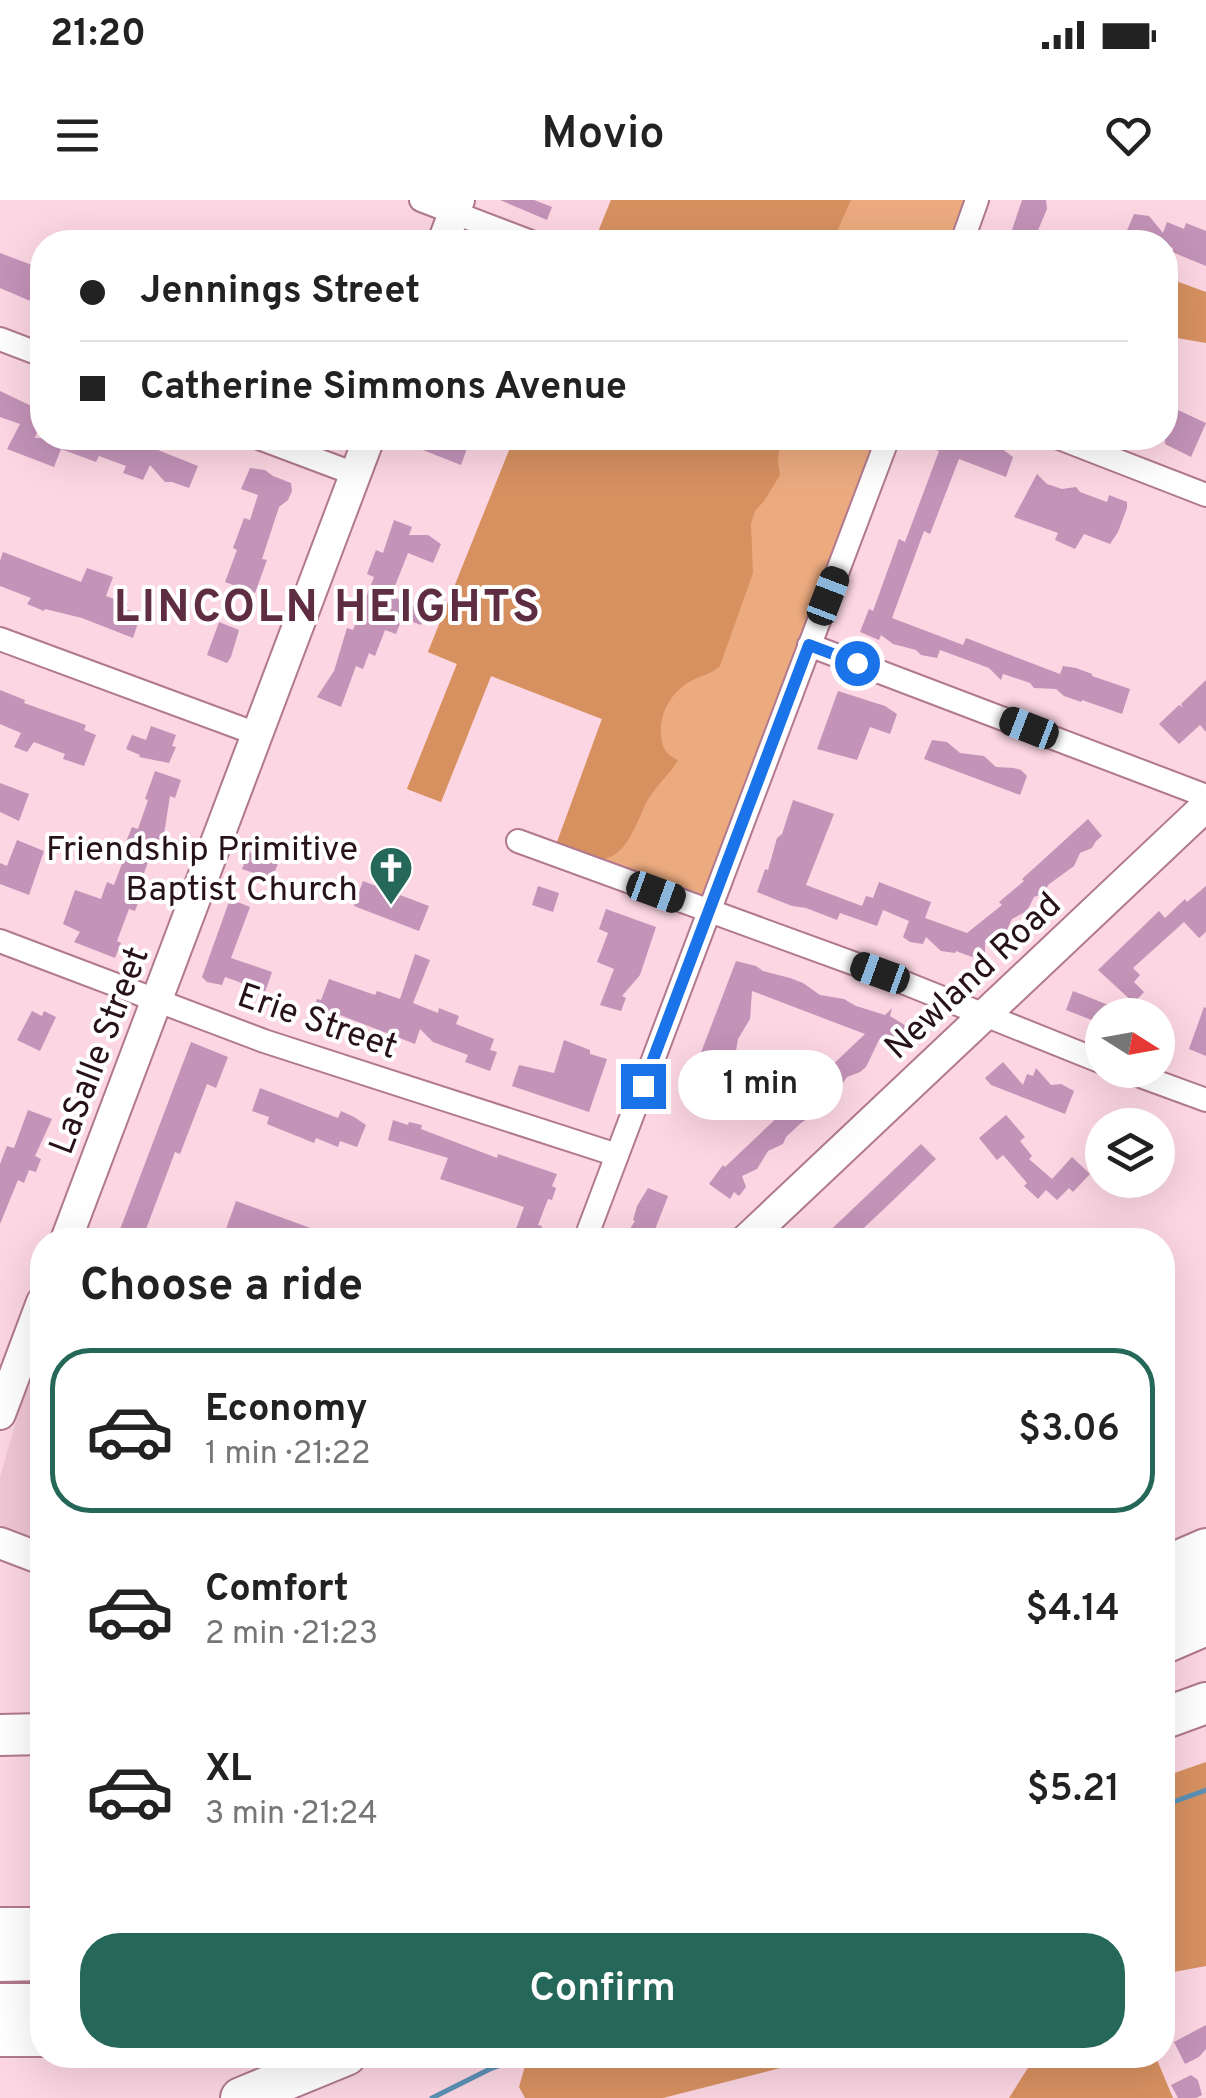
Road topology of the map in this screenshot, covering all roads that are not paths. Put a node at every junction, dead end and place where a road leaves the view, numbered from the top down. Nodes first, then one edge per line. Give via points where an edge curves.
1 (420, 200) edge
2 (978, 200) edge
3 (456, 206) edge
4 (447, 230) edge
5 (506, 230) edge
6 (967, 230) edge
7 (0, 339) edge
8 (30, 350) edge
9 (291, 450) edge
10 (364, 450) edge
11 (883, 450) edge
12 (1090, 450) edge
13 (355, 474) junction
14 (1206, 495) edge
15 (0, 639) edge
16 (809, 645) junction
17 (257, 734) junction
18 (1206, 796) edge
19 (1206, 806) edge
20 (518, 840) dead end
21 (708, 911) junction
22 (0, 941) edge
23 (157, 1000) junction
24 (985, 1015) junction
25 (1085, 1055) edge
26 (1173, 1088) edge
27 (1206, 1100) edge
28 (617, 1155) junction
29 (71, 1228) edge
30 (589, 1228) edge
31 (759, 1228) edge
32 (30, 1334) edge
33 (0, 1414) edge
34 (0, 1543) edge
35 (1206, 1549) edge
36 (24, 1557) edge
37 (1175, 1562) edge
38 (1206, 1584) edge
39 (1175, 1597) edge
40 (1206, 1626) edge
41 (1175, 1639) edge
42 (1206, 1703) edge
43 (1175, 1714) edge
44 (0, 1928) edge
45 (30, 1928) edge
46 (30, 1960) edge
47 (0, 1961) edge
48 (0, 2004) edge
49 (30, 2004) edge
50 (0, 2036) edge
51 (30, 2036) edge
52 (314, 2068) edge
53 (241, 2098) edge

1 - 3 street
2 - 6 street
3 - 4 street
3 - 5 street
7 - 8 street
9 - 13 street
10 - 13 street, LaSalle Street
11 - 16 street
12 - 14 street
13 - 17 street, LaSalle Street
15 - 17 street
16 - 18 street
16 - 21 street
17 - 23 street, LaSalle Street
19 - 24 street, Newland Road
20 - 21 street
21 - 24 street
21 - 28 street
22 - 23 street, Erie Street
23 - 28 street, Erie Street
23 - 29 street, LaSalle Street
24 - 25 street
24 - 31 street, Newland Road
26 - 27 street
28 - 30 street
32 - 33 street
34 - 36 street
35 - 37 highway
38 - 39 highway
40 - 41 highway
42 - 43 highway
44 - 45 highway
46 - 47 highway
48 - 49 highway
50 - 51 highway
52 - 53 highway

